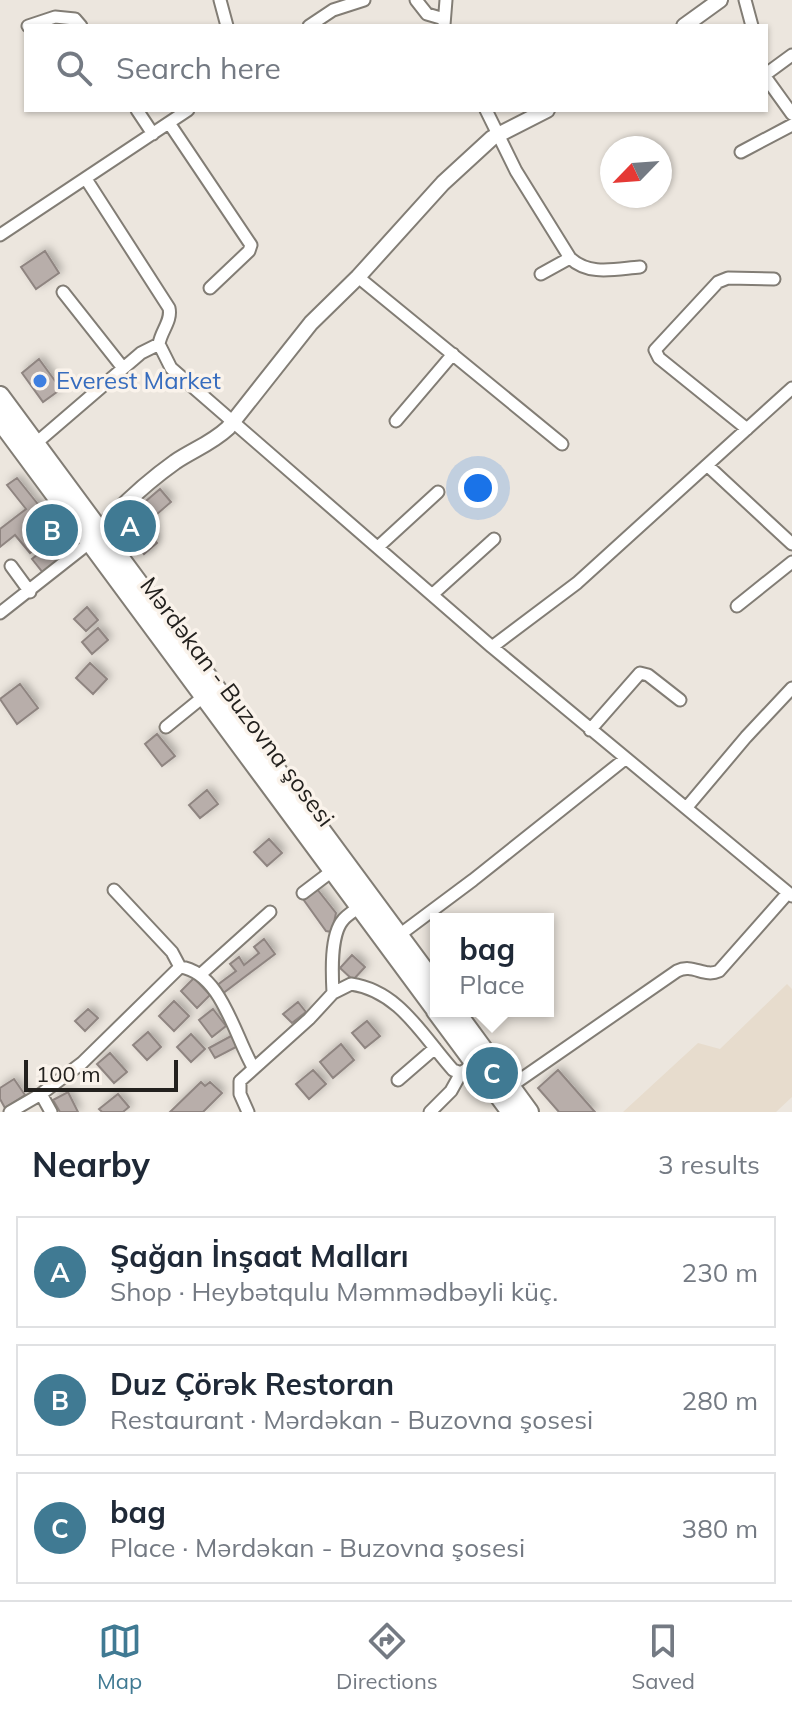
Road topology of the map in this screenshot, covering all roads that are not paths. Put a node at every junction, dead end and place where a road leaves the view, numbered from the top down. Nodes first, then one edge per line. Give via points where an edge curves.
1 (220, 0) edge
2 (364, 0) edge
3 (416, 0) edge
4 (446, 0) edge
5 (720, 0) edge
6 (745, 0) edge
7 (444, 22) edge
8 (35, 24) edge
9 (79, 24) edge
10 (226, 24) edge
11 (312, 24) edge
12 (687, 24) edge
13 (751, 24) edge
14 (792, 55) edge
15 (768, 74) edge
16 (768, 79) edge
17 (138, 112) edge
18 (185, 112) edge
19 (487, 112) edge
20 (543, 112) edge
21 (792, 114) edge
22 (169, 123) junction
23 (792, 125) edge
24 (153, 134) junction
25 (499, 134) junction
26 (741, 152) dead end
27 (86, 179) junction
28 (0, 235) edge
29 (570, 258) junction
30 (640, 267) dead end
31 (541, 274) dead end
32 (358, 277) junction
33 (774, 279) dead end
34 (210, 288) dead end
35 (63, 292) dead end
36 (159, 344) junction
37 (453, 354) junction
38 (123, 368) junction
39 (792, 388) edge
40 (0, 396) edge
41 (0, 420) edge
42 (396, 421) dead end
43 (234, 422) junction
44 (747, 429) junction
45 (35, 444) junction
46 (562, 444) dead end
47 (708, 466) junction
48 (438, 492) dead end
49 (94, 537) junction
50 (494, 539) dead end
51 (792, 544) edge
52 (378, 547) junction
53 (792, 562) edge
54 (11, 566) dead end
55 (30, 592) junction
56 (433, 594) junction
57 (737, 606) dead end
58 (0, 613) edge
59 (492, 647) junction
60 (792, 688) edge
61 (203, 697) junction
62 (680, 700) dead end
63 (166, 727) dead end
64 (590, 730) junction
65 (625, 759) junction
66 (687, 807) junction
67 (332, 871) junction
68 (114, 890) dead end
69 (303, 893) dead end
70 (790, 894) edge
71 (359, 907) junction
72 (270, 912) dead end
73 (398, 936) junction
74 (180, 967) junction
75 (201, 974) junction
76 (430, 978) edge
77 (333, 993) junction
78 (430, 1003) edge
79 (439, 1017) edge
80 (459, 1017) edge
81 (435, 1048) junction
82 (253, 1067) junction
83 (468, 1068) junction
84 (398, 1080) dead end
85 (511, 1086) junction
86 (41, 1094) junction
87 (10, 1112) edge
88 (51, 1112) edge
89 (248, 1112) edge
90 (430, 1112) edge
91 (511, 1112) edge
92 (529, 1112) edge

1 - 10 street
2 - 11 street
3 - 7 street via 427,14
4 - 7 street
5 - 12 street
6 - 13 street
8 - 9 street via 55,17
14 - 15 street
16 - 21 street
17 - 24 street
18 - 22 street
19 - 25 street
20 - 25 street
22 - 24 street
22 - 34 street via 251,245
23 - 26 street
24 - 27 street
25 - 29 street
25 - 32 street via 434,192
27 - 28 street
27 - 36 street via 169,308
29 - 30 street via 593,270
29 - 31 street
32 - 37 street
32 - 43 street via 311,323
33 - 44 street via 718,282 655,350
35 - 38 street
36 - 38 street
36 - 43 street via 171,368
37 - 42 street
37 - 46 street
38 - 45 street
39 - 44 street
40 - 45 main road, Mərdəkan - Buzovna şosesi
41 - 49 main road, Mərdəkan - Buzovna şosesi
43 - 49 street via 211,443 160,473
43 - 52 street
44 - 47 street
45 - 49 main road, Mərdəkan - Buzovna şosesi
47 - 51 street
47 - 59 street via 577,583
48 - 52 street
49 - 55 street
49 - 61 main road, Mərdəkan - Buzovna şosesi
49 - 73 main road via 116,554
50 - 56 street
52 - 56 street
53 - 57 street
54 - 55 street
55 - 58 street
56 - 59 street
59 - 64 street
60 - 66 street
61 - 63 street
61 - 67 main road, Mərdəkan - Buzovna şosesi
62 - 64 street via 640,673
64 - 65 street
65 - 66 street
65 - 73 street
66 - 70 street
67 - 69 street
67 - 71 main road, Mərdəkan - Buzovna şosesi
68 - 74 street
70 - 85 street via 719,971 677,971
71 - 77 street via 338,929
71 - 78 main road, Mərdəkan - Buzovna şosesi
72 - 75 street
73 - 76 main road
74 - 75 street
74 - 86 street via 82,1063
75 - 82 street via 228,1013
77 - 81 street via 351,984 380,994 403,1010
77 - 82 street
79 - 83 main road, Mərdəkan - Buzovna şosesi
80 - 85 main road
81 - 83 street via 453,1070
81 - 84 street
82 - 89 street via 238,1087
83 - 90 street
83 - 91 main road, Mərdəkan - Buzovna şosesi
85 - 92 main road
86 - 87 street
86 - 88 street

